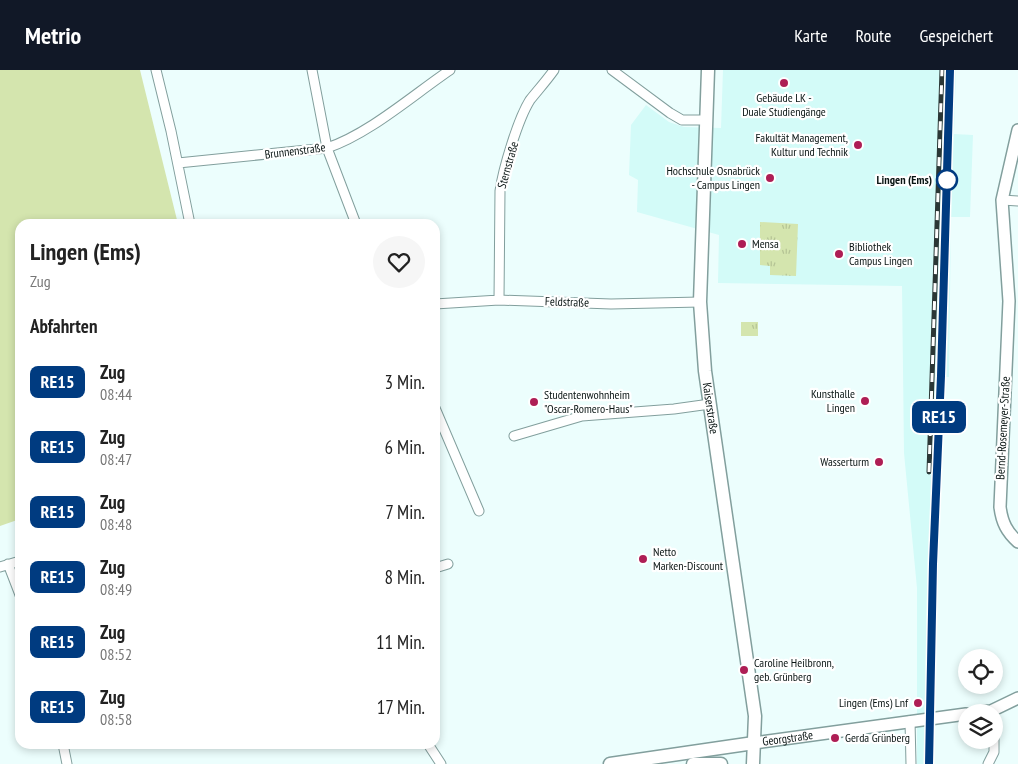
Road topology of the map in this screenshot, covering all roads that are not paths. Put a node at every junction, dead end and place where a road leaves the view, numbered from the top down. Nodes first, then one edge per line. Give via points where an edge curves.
1 (156, 70) edge
2 (312, 70) edge
3 (450, 70) edge
4 (554, 70) edge
5 (612, 70) edge
6 (708, 70) edge
7 (707, 120) junction
8 (1018, 130) edge
9 (327, 148) junction
10 (178, 163) junction
11 (1002, 200) junction
12 (1018, 202) edge
13 (189, 219) edge
14 (354, 219) edge
15 (499, 300) junction
16 (1014, 301) edge
17 (700, 302) junction
18 (440, 304) edge
19 (710, 404) junction
20 (440, 420) edge
21 (514, 436) dead end
22 (479, 511) dead end
23 (1018, 542) edge
24 (448, 564) dead end
25 (4, 566) edge
26 (440, 566) edge
27 (15, 586) edge
28 (1018, 698) edge
29 (1003, 705) edge
30 (958, 715) edge
31 (910, 721) junction
32 (754, 743) junction
33 (64, 749) edge
34 (431, 749) edge
35 (994, 749) edge
36 (637, 763) edge
37 (67, 764) edge
38 (441, 764) edge
39 (610, 764) edge
40 (693, 764) edge
41 (721, 764) edge
42 (753, 764) edge
43 (910, 764) edge
44 (988, 764) edge

1 - 10 street
2 - 9 street
3 - 9 street, Brunnenstraße via 363,131
4 - 15 street, Sternstraße via 522,118 502,179
5 - 7 street via 682,120
6 - 7 main road, Kaiserstraße
7 - 17 main road, Kaiserstraße
8 - 11 street, Bernd-Rosemeyer-Straße
9 - 10 street, Brunnenstraße
9 - 14 street
10 - 13 street
11 - 12 street
11 - 16 street, Bernd-Rosemeyer-Straße
15 - 17 street, Feldstraße via 611,304
15 - 18 street, Feldstraße
16 - 23 street, Bernd-Rosemeyer-Straße via 1000,507 1006,529
17 - 19 main road, Kaiserstraße
19 - 21 street via 582,416
19 - 32 main road, Kaiserstraße via 751,682
20 - 22 street
24 - 26 street
25 - 27 street
28 - 29 street
30 - 31 street, Georgstraße
31 - 32 street, Georgstraße
31 - 43 street
32 - 36 main road, Georgstraße
32 - 42 main road, Kaiserstraße
33 - 37 street
34 - 38 street
35 - 44 street
36 - 39 main road, Georgstraße
40 - 41 main road

